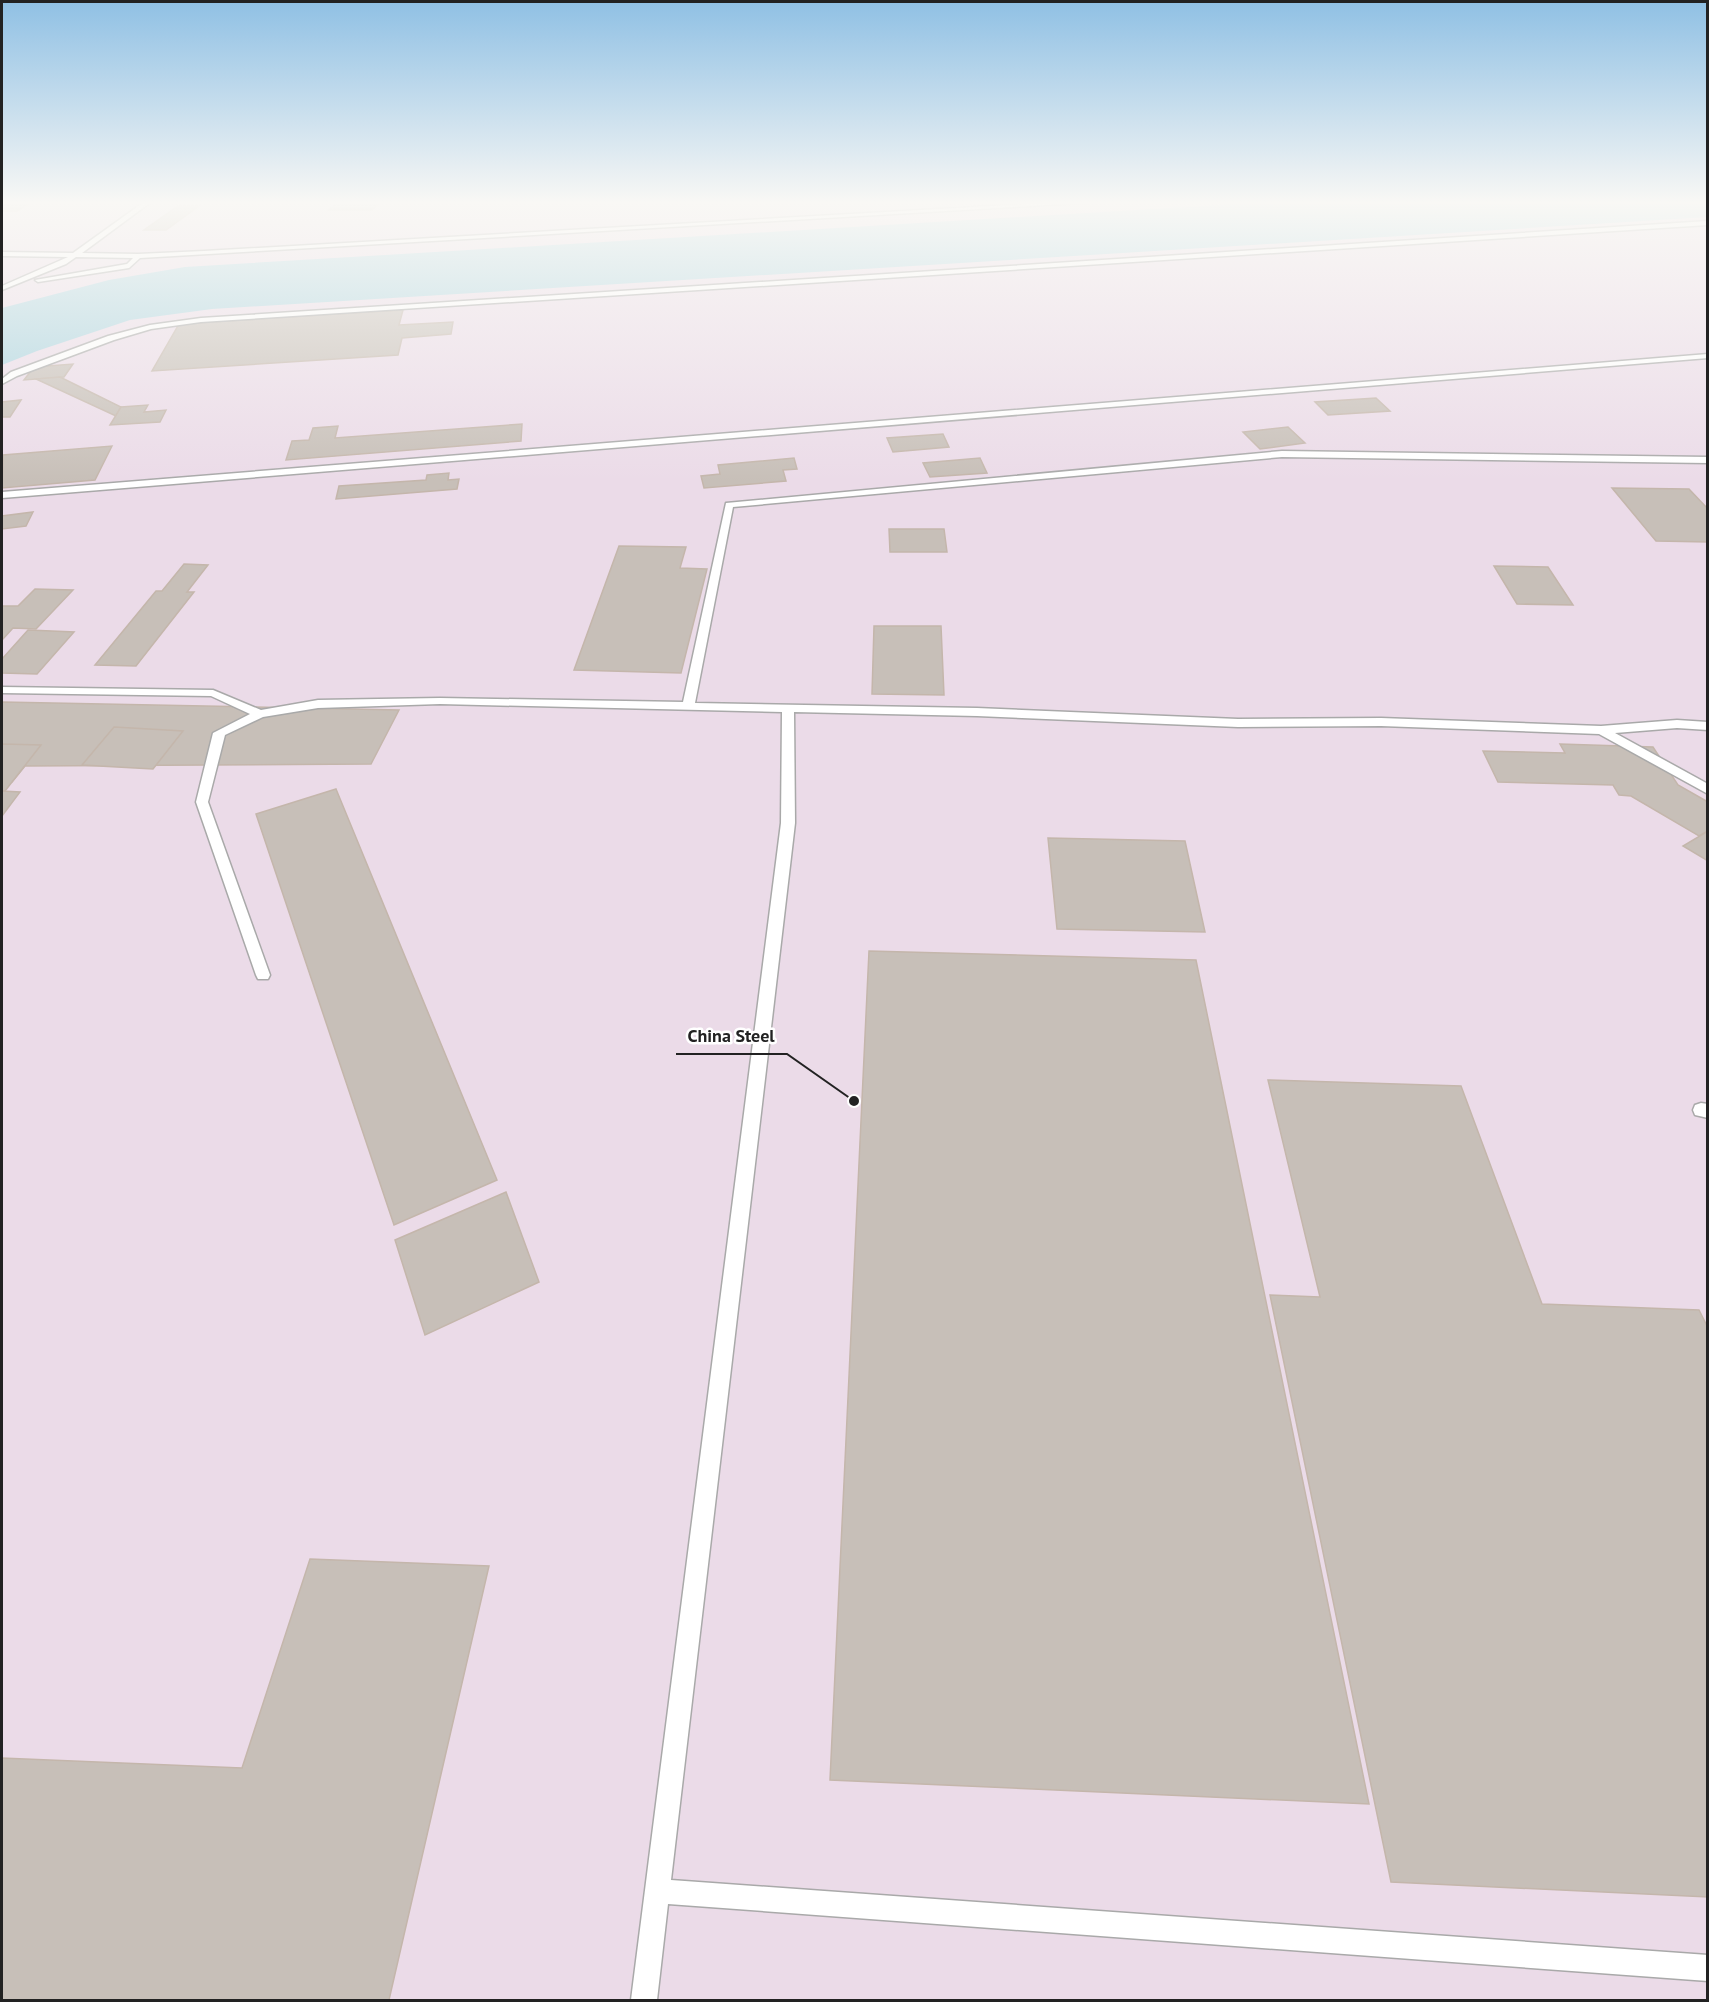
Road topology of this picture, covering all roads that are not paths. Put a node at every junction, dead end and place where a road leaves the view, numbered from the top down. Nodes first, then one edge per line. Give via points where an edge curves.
1 (583, 295) edge
2 (1707, 356) edge
3 (2, 382) edge
4 (1707, 460) edge
5 (2, 495) edge
6 (2, 690) edge
7 (689, 704) junction
8 (788, 710) junction
9 (260, 714) junction
10 (1707, 726) edge
11 (1601, 730) junction
12 (1707, 790) edge
13 (263, 975) dead end
14 (657, 1891) junction
15 (1707, 1968) edge
16 (644, 2001) edge

1 - 3 lane via 201,320 150,327 14,374
2 - 5 lane
4 - 7 lane via 1282,454 729,506
6 - 9 lane via 213,693
7 - 8 lane
7 - 9 lane via 658,707 441,701 318,704
8 - 11 lane
8 - 14 lane via 788,823
9 - 13 lane via 219,734 202,802
10 - 11 lane via 1677,724
11 - 12 lane
14 - 15 lane
14 - 16 lane

